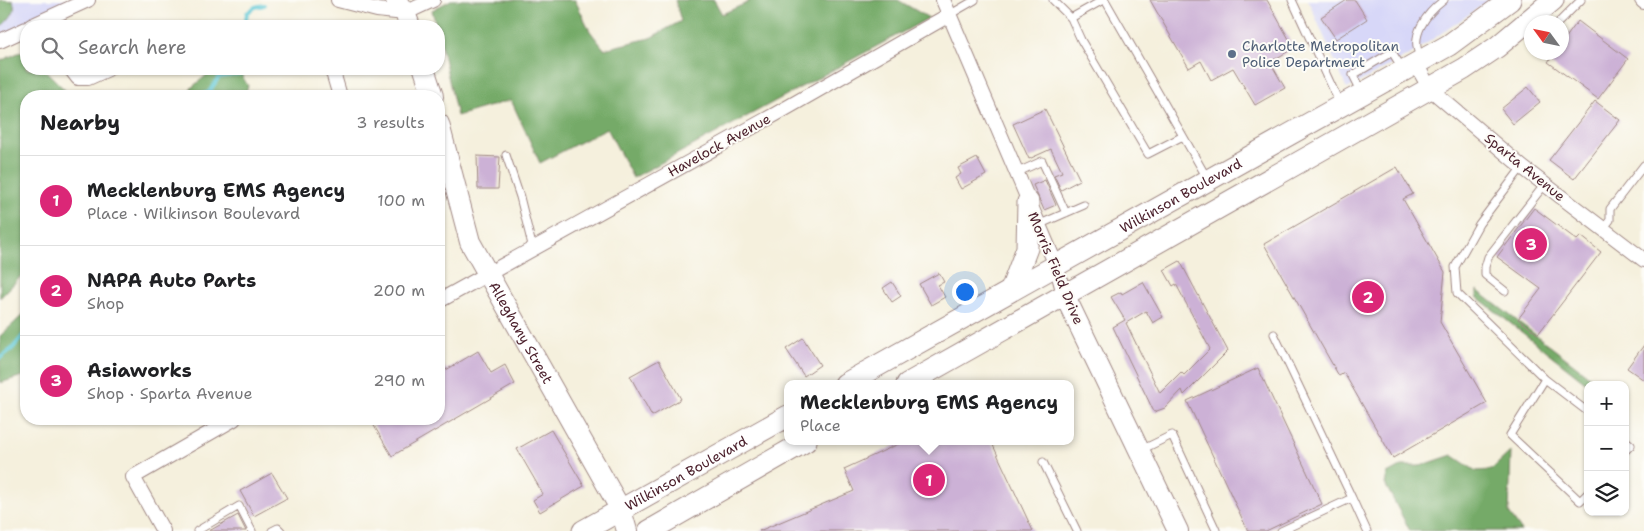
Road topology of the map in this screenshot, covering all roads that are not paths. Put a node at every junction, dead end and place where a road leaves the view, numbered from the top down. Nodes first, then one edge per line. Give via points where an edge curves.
1 (88, 0) edge
2 (338, 0) edge
3 (433, 0) edge
4 (943, 0) edge
5 (975, 0) edge
6 (1054, 0) edge
7 (1104, 0) edge
8 (1292, 0) edge
9 (1444, 0) edge
10 (1510, 0) edge
11 (1553, 0) edge
12 (1581, 0) edge
13 (404, 13) edge
14 (949, 15) junction
15 (1541, 15) edge
16 (1566, 15) edge
17 (1070, 18) junction
18 (56, 20) edge
19 (1524, 29) edge
20 (20, 32) edge
21 (0, 41) edge
22 (1414, 65) junction
23 (76, 75) edge
24 (95, 75) edge
25 (334, 75) edge
26 (426, 75) edge
27 (1430, 89) junction
28 (338, 90) edge
29 (431, 90) edge
30 (1341, 105) junction
31 (1184, 136) junction
32 (445, 152) edge
33 (506, 155) dead end
34 (1644, 165) edge
35 (1522, 166) junction
36 (1016, 173) junction
37 (1208, 181) junction
38 (1545, 184) junction
39 (1028, 202) junction
40 (1084, 205) dead end
41 (1066, 213) junction
42 (1038, 225) junction
43 (1603, 229) junction
44 (533, 249) junction
45 (1644, 260) edge
46 (1056, 265) junction
47 (488, 274) junction
48 (1011, 290) junction
49 (1505, 291) dead end
50 (1064, 294) junction
51 (445, 298) edge
52 (1274, 334) dead end
53 (1545, 379) junction
54 (852, 380) edge
55 (914, 380) edge
56 (1584, 409) edge
57 (784, 418) edge
58 (224, 425) edge
59 (799, 445) edge
60 (1140, 450) junction
61 (1043, 462) dead end
62 (1584, 497) edge
63 (1352, 498) junction
64 (621, 510) junction
65 (1216, 530) edge
66 (163, 531) edge
67 (197, 531) edge
68 (252, 531) edge
69 (272, 531) edge
70 (281, 531) edge
71 (583, 531) edge
72 (627, 531) edge
73 (649, 531) edge
74 (1077, 531) edge
75 (1178, 531) edge
76 (1281, 531) edge
77 (1367, 531) edge

1 - 18 street
2 - 13 street
3 - 13 street
4 - 14 street, Morris Field Drive
5 - 14 lane
6 - 17 lane
7 - 17 lane
7 - 31 lane
8 - 30 lane
9 - 22 lane via 1422,22 1416,40
10 - 22 main road, Wilkinson Boulevard via 1480,24
11 - 15 main road, Wilkinson Boulevard
12 - 16 lane
14 - 36 street, Morris Field Drive
14 - 44 street, Havelock Avenue
17 - 31 lane via 1148,154
19 - 27 main road, Wilkinson Boulevard
20 - 21 street
22 - 27 street, Sparta Avenue
22 - 30 main road, Wilkinson Boulevard
23 - 24 street via 78,78
25 - 28 street
26 - 29 street
27 - 35 street, Sparta Avenue
27 - 50 main road, Wilkinson Boulevard
30 - 37 main road, Wilkinson Boulevard
31 - 37 lane
32 - 47 street, Alleghany Street via 470,242
33 - 44 lane
34 - 43 lane via 1610,209 1610,220
35 - 38 street, Sparta Avenue
35 - 53 lane via 1479,224 1455,266 1457,293
36 - 39 street, Morris Field Drive
36 - 41 lane via 1042,161
37 - 46 main road, Wilkinson Boulevard
38 - 43 street, Sparta Avenue
38 - 49 lane via 1488,257 1484,267 1485,275
39 - 42 street, Morris Field Drive
39 - 48 main road via 1027,248
40 - 41 lane
41 - 42 lane
42 - 46 street, Morris Field Drive
43 - 45 street, Sparta Avenue
44 - 47 street, Havelock Avenue
46 - 48 main road, Wilkinson Boulevard
46 - 50 street, Morris Field Drive
47 - 51 street, Havelock Avenue
47 - 64 street, Alleghany Street
48 - 54 main road, Wilkinson Boulevard
50 - 55 main road, Wilkinson Boulevard
50 - 60 street, Morris Field Drive
52 - 63 lane
53 - 56 lane
53 - 62 lane via 1510,435 1580,501
57 - 64 main road, Wilkinson Boulevard
58 - 66 street via 133,477
59 - 73 main road
60 - 65 lane via 1172,435
60 - 75 street, Morris Field Drive
61 - 74 lane
63 - 76 lane
63 - 77 lane
64 - 71 main road, Wilkinson Boulevard
64 - 72 street, Alleghany Street
67 - 68 lane via 238,506
69 - 70 lane via 278,528

